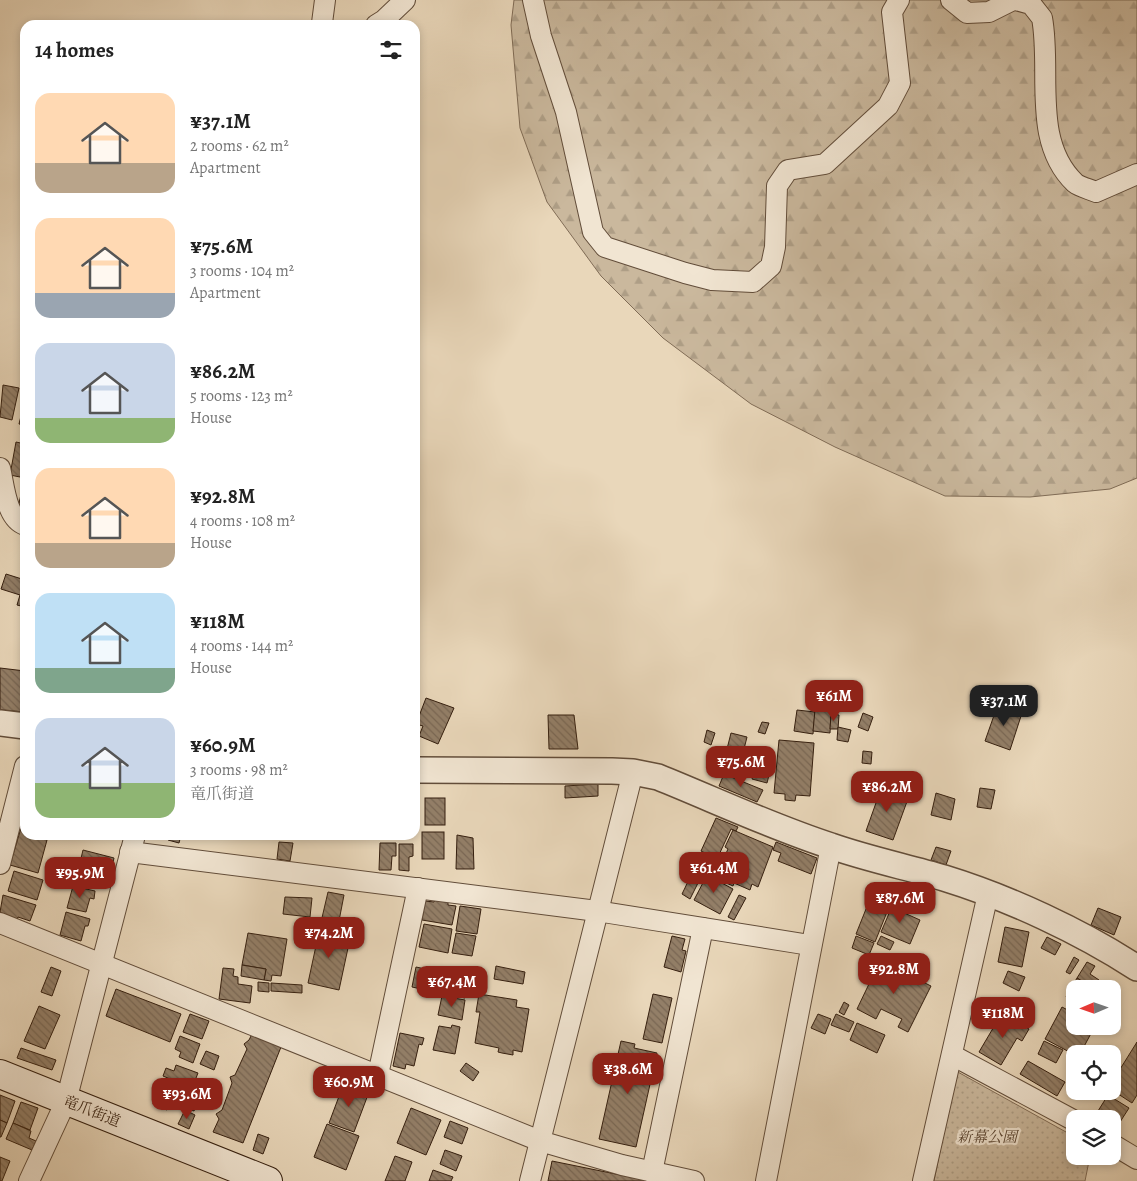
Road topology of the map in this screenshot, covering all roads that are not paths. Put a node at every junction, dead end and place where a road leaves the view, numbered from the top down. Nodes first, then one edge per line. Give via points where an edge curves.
1 (325, 0) edge
2 (405, 0) edge
3 (533, 0) edge
4 (900, 0) edge
5 (951, 0) edge
6 (1014, 0) edge
7 (322, 20) edge
8 (384, 20) edge
9 (1137, 174) edge
10 (0, 468) edge
11 (20, 524) edge
12 (0, 724) edge
13 (20, 726) edge
14 (420, 770) edge
15 (633, 772) junction
16 (20, 786) edge
17 (133, 844) edge
18 (831, 846) junction
19 (0, 864) edge
20 (418, 888) junction
21 (988, 894) junction
22 (597, 911) junction
23 (0, 923) edge
24 (703, 928) junction
25 (810, 945) junction
26 (102, 963) junction
27 (1137, 968) edge
28 (952, 1055) junction
29 (0, 1074) edge
30 (378, 1075) junction
31 (66, 1101) junction
32 (1066, 1116) edge
33 (540, 1141) junction
34 (1121, 1149) edge
35 (1137, 1159) edge
36 (652, 1172) junction
37 (29, 1181) edge
38 (268, 1181) edge
39 (530, 1181) edge
40 (694, 1181) edge
41 (766, 1181) edge
42 (923, 1181) edge

1 - 7 street
2 - 8 street
3 - 4 street via 541,36 566,112 593,232 605,247 685,273 712,280 753,282 770,266 775,247 777,186 788,170 825,164 888,106 900,83 892,12
5 - 6 street via 967,13 989,12
6 - 9 street via 1031,4 1042,18 1048,133 1060,165 1076,184 1096,192
10 - 11 street via 11,512
12 - 13 street
14 - 15 street
15 - 18 street via 658,777
15 - 22 street
16 - 19 street
17 - 20 street
17 - 26 street
18 - 21 street
18 - 25 street
20 - 22 street
20 - 30 street
21 - 27 street via 1116,954
21 - 28 street
22 - 24 street
22 - 33 street
23 - 26 street
24 - 25 street
24 - 36 street
25 - 41 street
26 - 30 street
26 - 31 street
28 - 32 street
28 - 42 street
29 - 31 main road, 竜爪街道
30 - 33 street
31 - 37 street
31 - 38 main road, 竜爪街道
33 - 36 street
33 - 39 street
34 - 35 street
36 - 40 street

